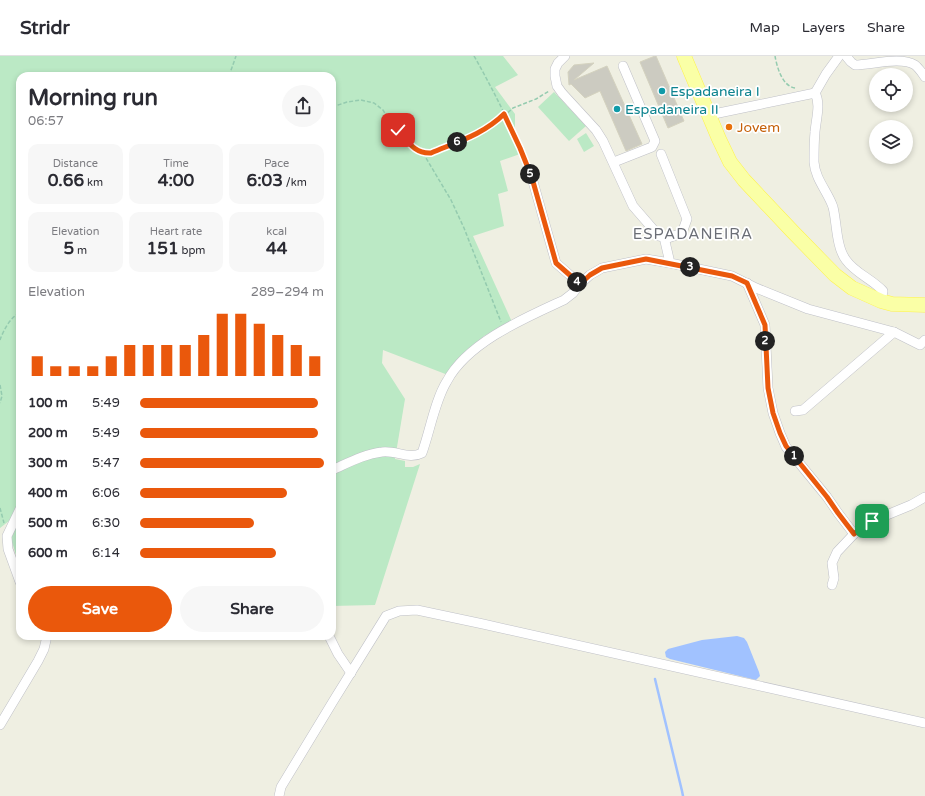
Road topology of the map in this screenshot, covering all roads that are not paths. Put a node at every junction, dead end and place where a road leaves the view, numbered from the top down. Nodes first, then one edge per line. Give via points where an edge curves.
1 (564, 56) edge
2 (684, 56) edge
3 (839, 56) edge
4 (846, 56) edge
5 (623, 66) dead end
6 (925, 77) edge
7 (815, 93) junction
8 (709, 115) junction
9 (661, 154) dead end
10 (614, 162) junction
11 (532, 178) road end
12 (664, 237) junction
13 (670, 263) junction
14 (747, 283) junction
15 (580, 284) junction
16 (881, 301) junction
17 (925, 305) edge
18 (894, 332) junction
19 (923, 345) edge
20 (795, 410) dead end
21 (336, 468) edge
22 (925, 497) edge
23 (16, 517) edge
24 (854, 534) junction
25 (16, 571) edge
26 (832, 585) dead end
27 (46, 640) edge
28 (331, 640) edge
29 (351, 673) junction
30 (925, 723) edge
31 (0, 725) edge
32 (280, 796) edge

1 - 10 street via 555,69 557,86 596,130
2 - 8 main road
3 - 7 street
4 - 6 street via 855,65 909,63 917,67
5 - 10 street via 655,141 652,147
7 - 8 street
7 - 16 street via 818,102 814,164 833,206 841,251 845,260 883,291
8 - 16 main road via 730,162 744,180 836,275 852,288
9 - 12 street via 687,219 682,233
10 - 12 street via 633,206 659,236
11 - 15 street via 556,263
12 - 13 street
13 - 14 street via 732,276
13 - 15 street via 646,259 602,268
14 - 18 street via 808,309
14 - 24 street via 765,325 768,388 780,433 786,446
15 - 21 street via 564,300 504,329 483,343 454,369 440,395 422,453 417,456 390,452 374,453
16 - 17 main road
18 - 19 street
18 - 20 street via 803,410
22 - 24 street via 872,521
23 - 25 street via 7,536 8,548
24 - 26 street via 837,552 832,563
27 - 31 street via 38,661
28 - 29 street
29 - 30 street via 386,616 399,611 417,610
29 - 32 street via 281,787

